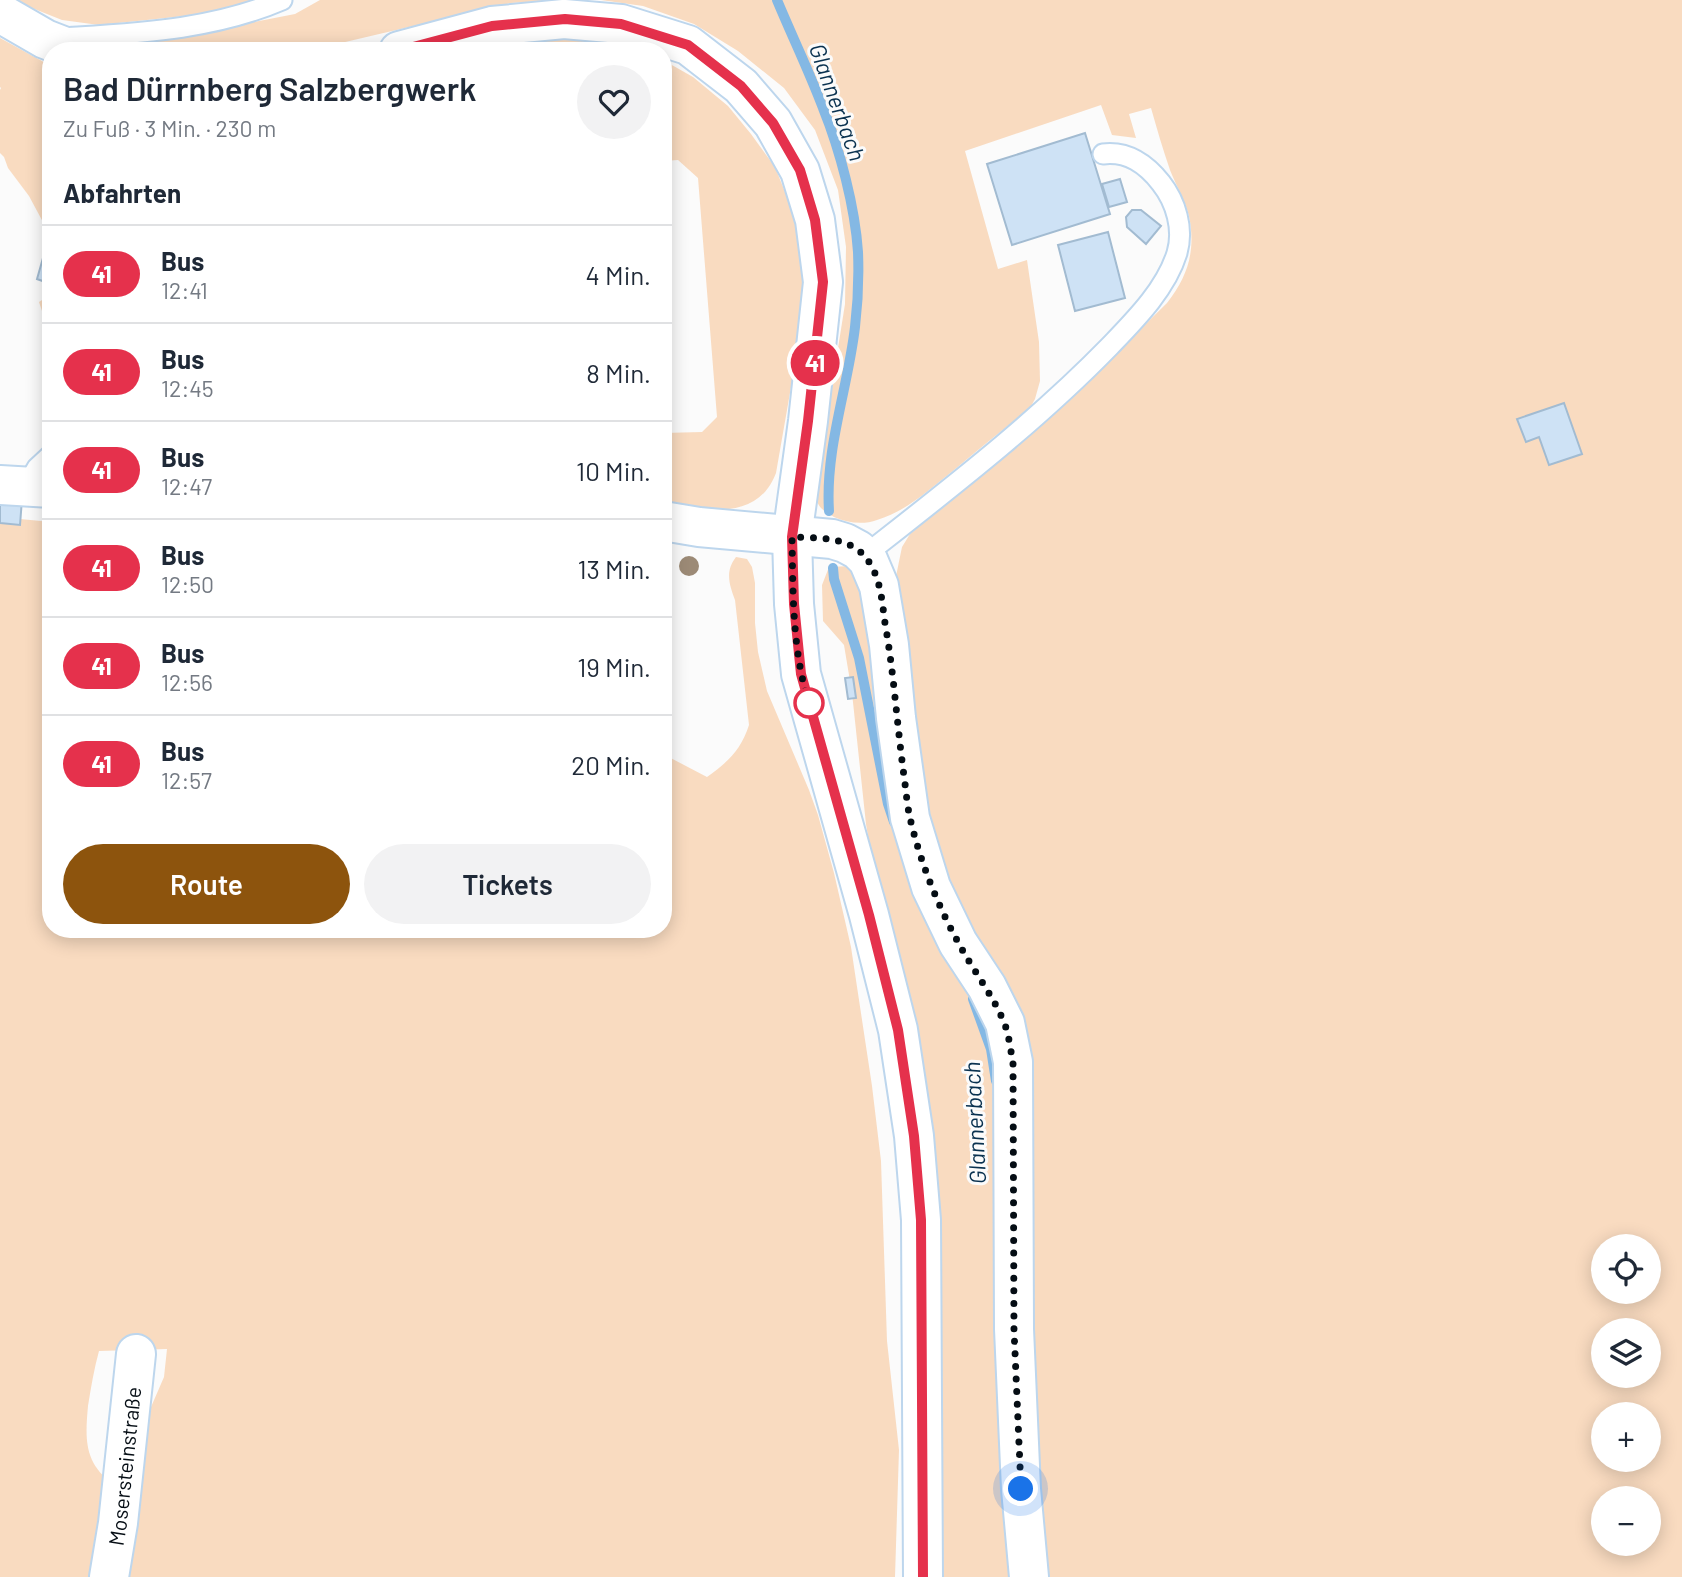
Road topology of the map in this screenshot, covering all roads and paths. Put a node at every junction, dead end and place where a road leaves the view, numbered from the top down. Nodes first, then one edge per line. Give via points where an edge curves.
1 (282, 0) edge
2 (0, 13) edge
3 (54, 42) edge
4 (82, 42) edge
5 (432, 42) edge
6 (1103, 153) dead end
7 (42, 463) edge
8 (26, 487) edge
9 (672, 522) edge
10 (792, 537) junction
11 (864, 556) junction
12 (136, 1354) dead end
13 (109, 1577) edge
14 (923, 1577) edge
15 (1029, 1577) edge

1 - 4 lane via 209,23
2 - 3 main road
5 - 10 main road via 492,26 565,19 621,24 688,45 741,86 773,123 800,170 815,220 823,282
6 - 11 lane via 1135,159 1163,185 1172,202 1179,227 1178,251 1161,286 1125,330 1053,402
7 - 8 lane
9 - 10 main road
10 - 11 main road via 832,539
10 - 14 main road via 801,674 898,1030 914,1136 921,1220
11 - 15 main road via 880,586 910,818 931,887 1005,1023 1013,1062 1014,1329
12 - 13 main road, Mosersteinstraße

